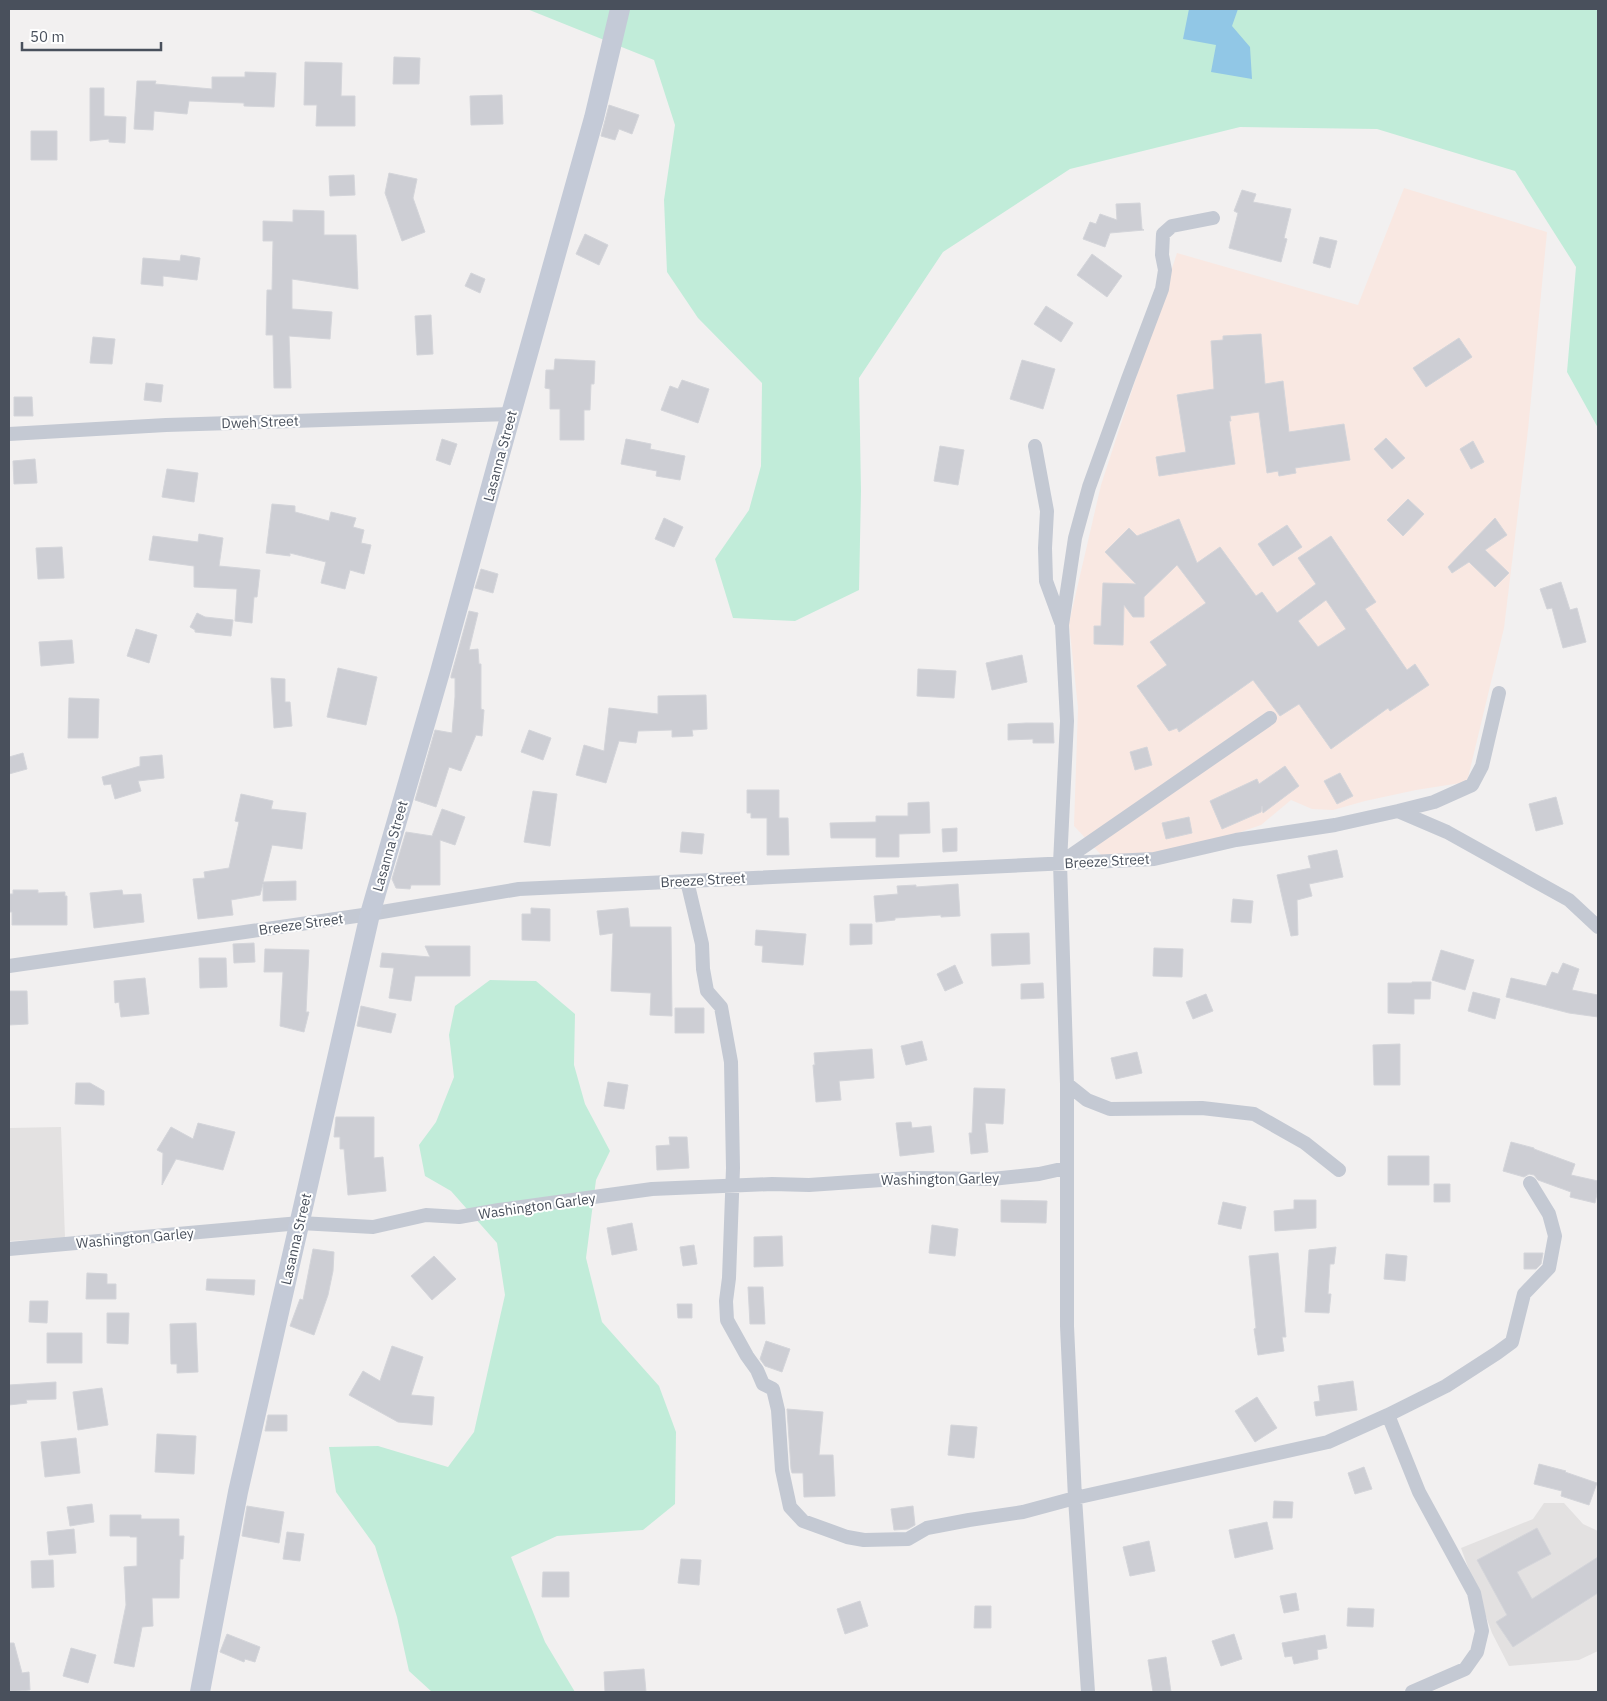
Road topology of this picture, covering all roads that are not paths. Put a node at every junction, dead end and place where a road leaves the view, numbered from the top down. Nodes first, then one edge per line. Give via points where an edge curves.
1 (620, 9) edge
2 (1213, 218) dead end
3 (511, 414) junction
4 (9, 434) edge
5 (1035, 446) dead end
6 (1062, 625) junction
7 (1499, 692) dead end
8 (1270, 718) dead end
9 (1398, 811) junction
10 (1060, 863) junction
11 (687, 881) junction
12 (370, 914) junction
13 (1598, 927) edge
14 (9, 966) edge
15 (1066, 1084) junction
16 (1066, 1168) junction
17 (1339, 1170) dead end
18 (1530, 1183) dead end
19 (732, 1186) junction
20 (300, 1223) junction
21 (9, 1249) edge
22 (1388, 1415) junction
23 (1076, 1498) junction
24 (200, 1692) edge
25 (1088, 1692) edge
26 (1412, 1692) edge

1 - 3 street, Lasanna Street via 594,118
2 - 6 street via 1172,226 1163,234 1162,255 1166,270 1162,289 1089,487 1076,538
3 - 4 street, Dweh Street via 166,425
3 - 12 street, Lasanna Street
5 - 6 street via 1047,511 1046,582
6 - 10 street via 1068,721
7 - 9 street, Breeze Street via 1482,766 1472,785 1434,802
8 - 10 street
9 - 10 street, Breeze Street via 1335,825 1236,840 1154,859
9 - 13 street via 1447,832 1569,900
10 - 11 street, Breeze Street
10 - 15 street
11 - 12 street, Breeze Street via 519,889
11 - 19 street via 702,944 707,991 721,1007 729,1047
12 - 14 street, Breeze Street
12 - 20 street, Lasanna Street
15 - 16 street
15 - 17 street via 1087,1100 1110,1109 1202,1108 1254,1114 1305,1143
16 - 19 street, Washington Garley via 992,1179 911,1178
16 - 23 street via 1067,1326
18 - 22 street via 1549,1214 1555,1236 1549,1268 1524,1294 1512,1342 1446,1386
19 - 20 street, Washington Garley via 652,1190 459,1217 426,1216 373,1227
19 - 23 street via 726,1320 763,1384 773,1389 778,1410 782,1470 790,1506 802,1521 864,1540 908,1539 927,1528 1023,1512
20 - 21 street, Washington Garley
20 - 24 street, Lasanna Street via 238,1492
22 - 23 street via 1328,1442
22 - 26 street via 1419,1492 1474,1593 1482,1631 1477,1652 1465,1669
23 - 25 street

